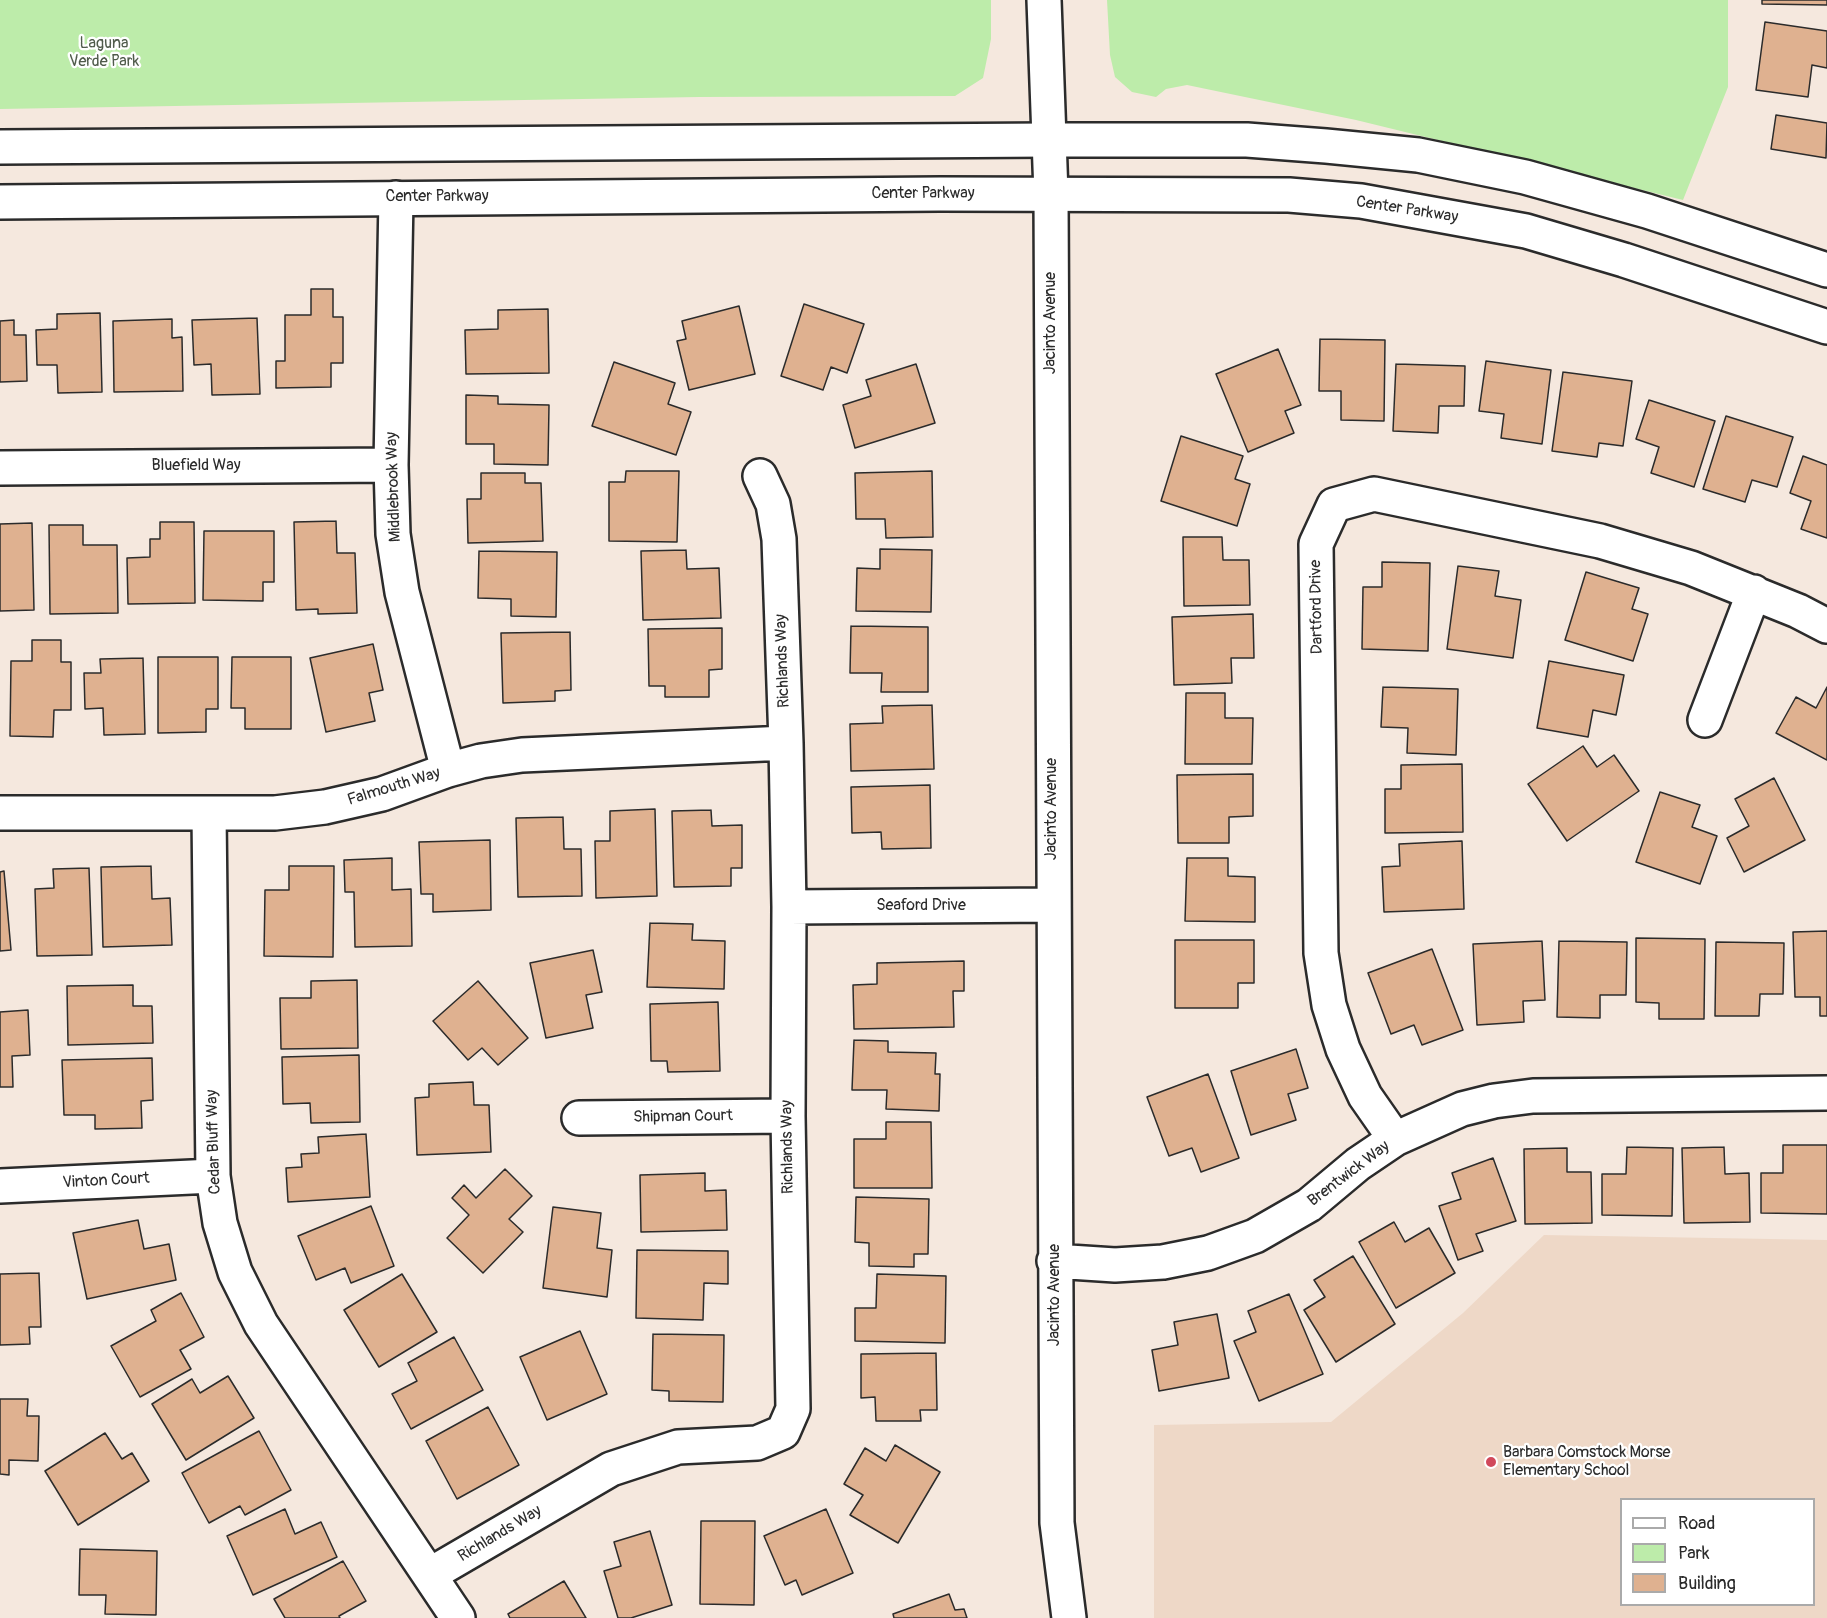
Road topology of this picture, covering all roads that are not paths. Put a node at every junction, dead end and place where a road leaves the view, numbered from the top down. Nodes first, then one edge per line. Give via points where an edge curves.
1 (1044, 0) edge
2 (1049, 140) junction
3 (0, 147) edge
4 (1051, 194) junction
5 (396, 198) junction
6 (0, 202) edge
7 (1827, 270) edge
8 (1827, 327) edge
9 (391, 465) junction
10 (0, 468) edge
11 (760, 476) dead end
12 (1754, 592) junction
13 (1827, 626) edge
14 (1705, 720) dead end
15 (786, 743) junction
16 (448, 770) junction
17 (0, 813) edge
18 (209, 813) junction
19 (1053, 905) junction
20 (789, 907) junction
21 (1827, 1093) edge
22 (788, 1116) junction
23 (579, 1118) dead end
24 (1395, 1139) junction
25 (213, 1176) junction
26 (0, 1186) edge
27 (1054, 1262) junction
28 (431, 1574) junction
29 (458, 1618) edge
30 (1069, 1618) edge

1 - 2 street, Jacinto Avenue
2 - 3 street
2 - 4 street, Jacinto Avenue
2 - 7 street via 1247,140 1418,155 1525,177 1647,211
4 - 5 street, Center Parkway
4 - 8 street, Center Parkway via 1289,195 1361,201 1454,216 1526,231 1624,260
4 - 19 street, Jacinto Avenue
5 - 6 street, Center Parkway
5 - 9 street, Middlebrook Way
9 - 10 street, Bluefield Way
9 - 16 street, Middlebrook Way via 393,534 402,592
11 - 15 street, Richlands Way via 773,504 779,539
12 - 13 street, Dartford Drive
12 - 14 street
12 - 24 street, Dartford Drive via 1600,541 1374,494 1334,505 1316,544 1321,953 1329,1005 1343,1049 1365,1096
15 - 16 street, Falmouth Way via 522,755
15 - 20 street, Richlands Way
16 - 18 street, Falmouth Way via 382,794 325,807 275,813
17 - 18 street, Falmouth Way
18 - 25 street, Cedar Bluff Way
19 - 20 street, Seaford Drive
19 - 27 street, Jacinto Avenue
20 - 22 street, Richlands Way
21 - 24 street, Brentwick Way via 1533,1096 1461,1109
22 - 23 street, Shipman Court
22 - 28 street, Richlands Way via 793,1409 783,1432 757,1443 678,1448 611,1469
24 - 27 street, Brentwick Way via 1309,1205 1255,1236 1208,1253 1163,1262 1115,1265
25 - 26 street, Vinton Court
25 - 28 street, Cedar Bluff Way via 220,1223 235,1272 261,1324
27 - 30 street, Jacinto Avenue via 1057,1524
28 - 29 street, Cedar Bluff Way

